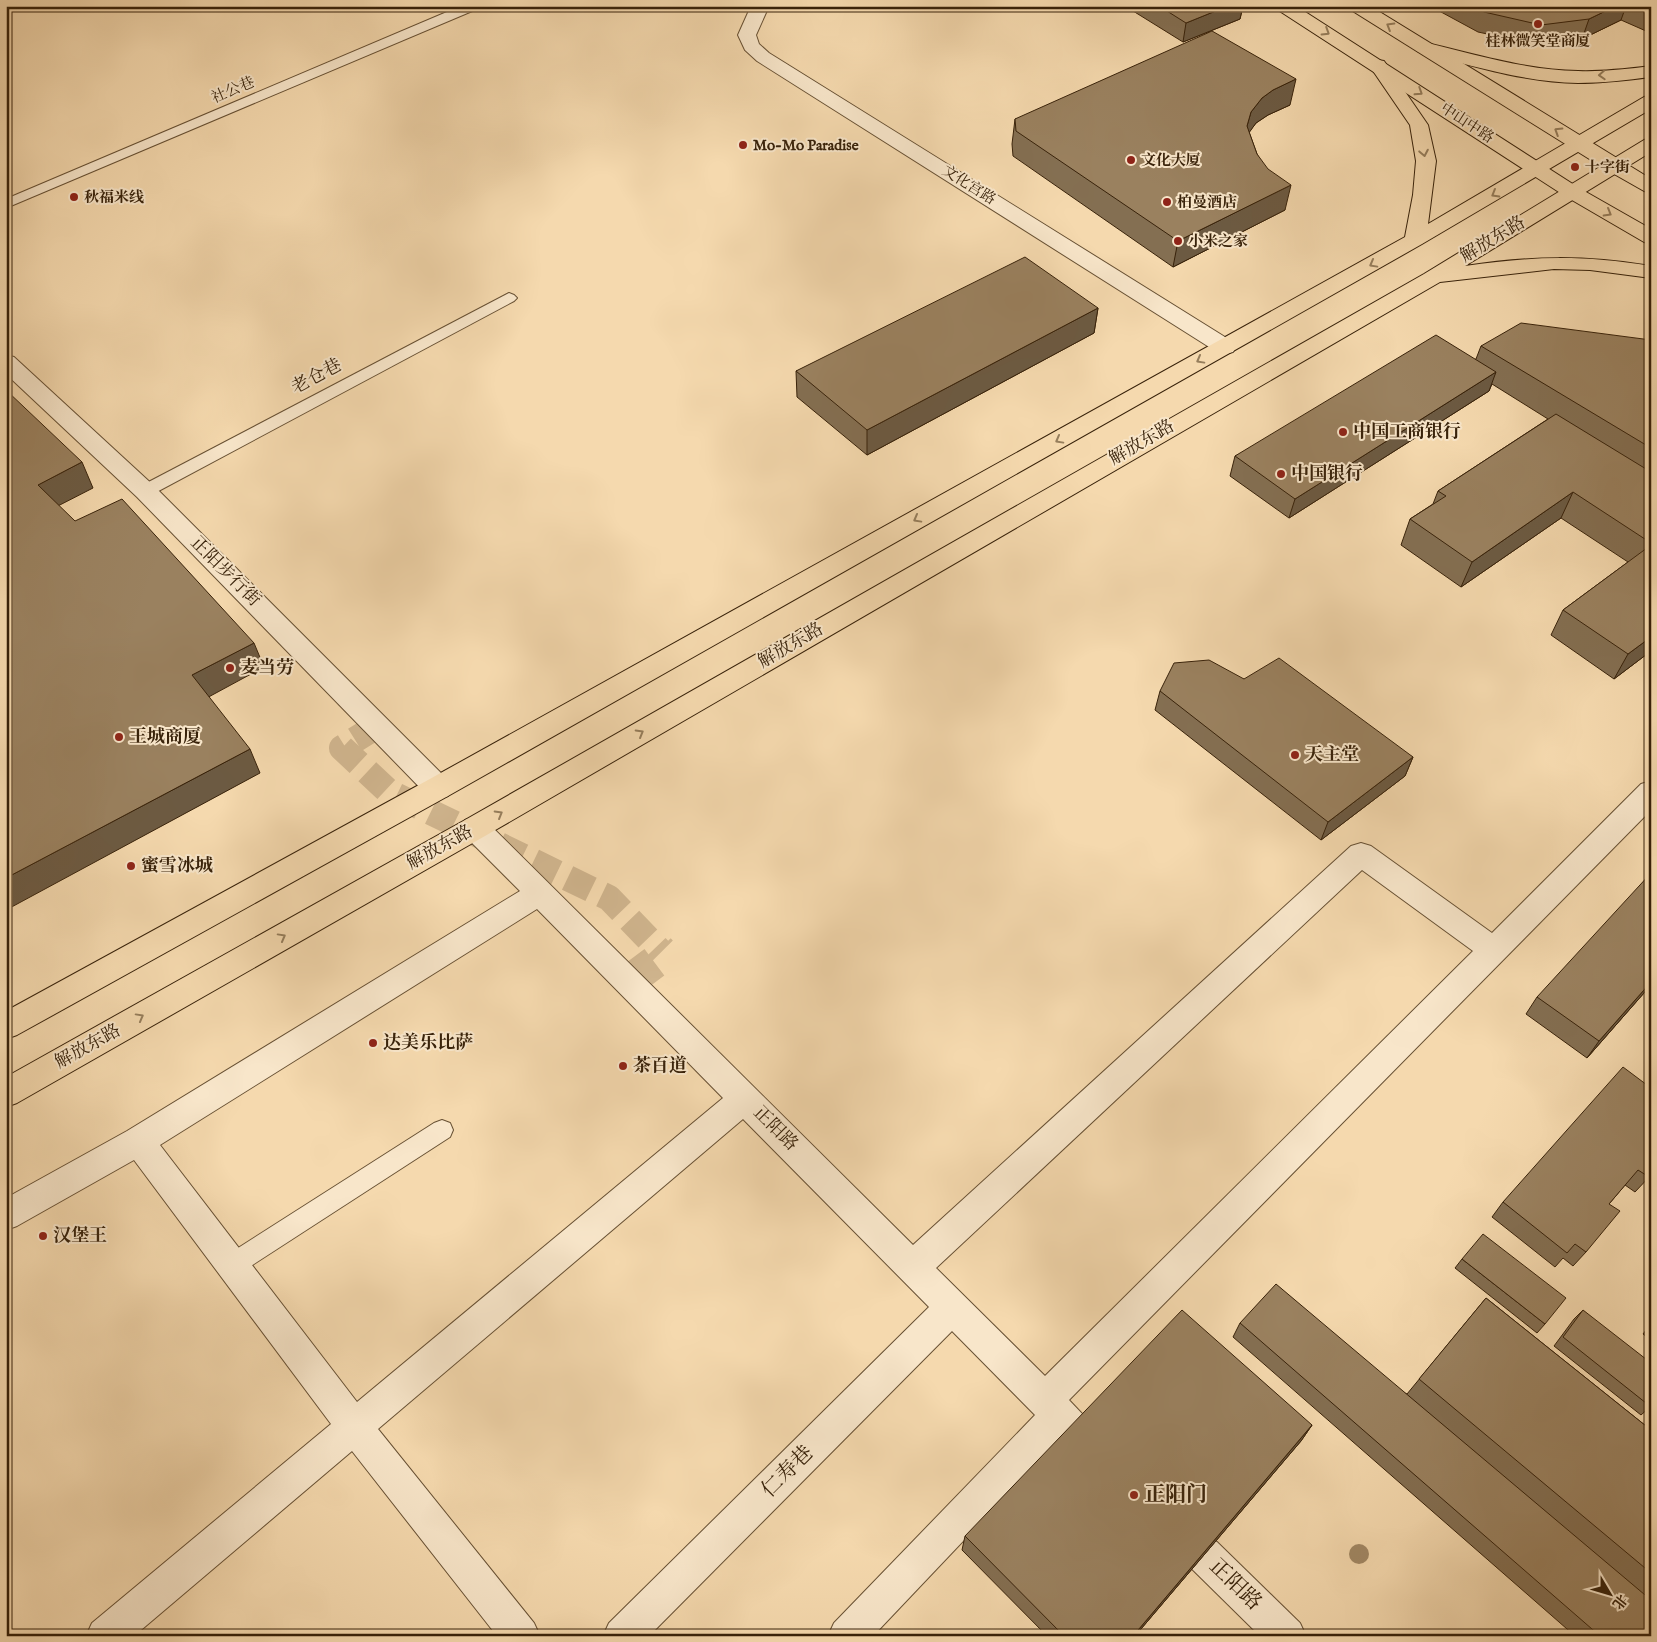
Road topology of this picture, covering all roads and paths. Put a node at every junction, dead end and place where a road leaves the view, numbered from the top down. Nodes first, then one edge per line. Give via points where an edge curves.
1 (472, 6) edge
2 (760, 6) edge
3 (1284, 6) edge
4 (1356, 6) edge
5 (1423, 47) junction
6 (1378, 65) junction
7 (1651, 72) edge
8 (1651, 101) edge
9 (1579, 144) junction
10 (1651, 144) edge
11 (1614, 166) junction
12 (1537, 169) junction
13 (1651, 187) edge
14 (1572, 192) junction
15 (6, 204) edge
16 (1651, 238) edge
17 (1415, 240) junction
18 (1651, 272) edge
19 (1431, 278) junction
20 (509, 298) dead end
21 (1225, 347) junction
22 (6, 362) edge
23 (145, 491) junction
24 (438, 788) junction
25 (1651, 792) edge
26 (475, 828) junction
27 (540, 893) junction
28 (1494, 950) junction
29 (6, 1026) edge
30 (6, 1092) edge
31 (744, 1099) junction
32 (442, 1130) dead end
33 (138, 1141) junction
34 (6, 1215) edge
35 (232, 1265) junction
36 (913, 1267) junction
37 (953, 1307) junction
38 (1059, 1416) junction
39 (354, 1426) junction
40 (1204, 1555) edge
41 (105, 1636) edge
42 (520, 1636) edge
43 (622, 1636) edge
44 (847, 1636) edge
45 (1287, 1636) edge

1 - 15 lane, 社公巷
2 - 21 street, 文化宫路 via 747,35 751,46 762,57
3 -> 6 main road, 中山中路
5 -> 4 main road
7 -> 5 main road via 1578,77 1532,73
9 -> 5 main road
6 -> 12 main road, 中山中路
6 -> 17 main road via 1419,125 1426,161
8 - 9 main road
9 - 11 main road
9 - 12 main road
10 - 11 main road, 解放东路
11 - 13 main road
11 - 14 main road, 解放东路
12 - 14 main road, 中山中路
12 -> 17 main road
14 -> 16 main road, 中山中路
14 - 19 main road, 解放东路
17 -> 21 main road
18 - 19 main road via 1615,266 1555,263
26 -> 19 main road, 解放东路
20 - 23 lane, 老仓巷
21 -> 24 main road
22 - 23 street, 正阳步行街
23 - 24 street, 正阳步行街
24 - 29 main road
25 - 28 street
26 - 27 street, 正阳路
30 -> 26 main road, 解放东路
27 - 31 street, 正阳路
27 - 33 street
28 - 36 street via 1362,854
28 - 38 street
31 - 36 street, 正阳路
31 - 39 street
32 - 35 lane
33 - 34 street
33 - 35 street
35 - 39 street
36 - 37 street, 正阳路
37 - 38 street, 正阳路
37 - 43 street, 仁寿巷
38 - 44 street
39 - 41 street
39 - 42 street
40 - 45 street, 正阳路

